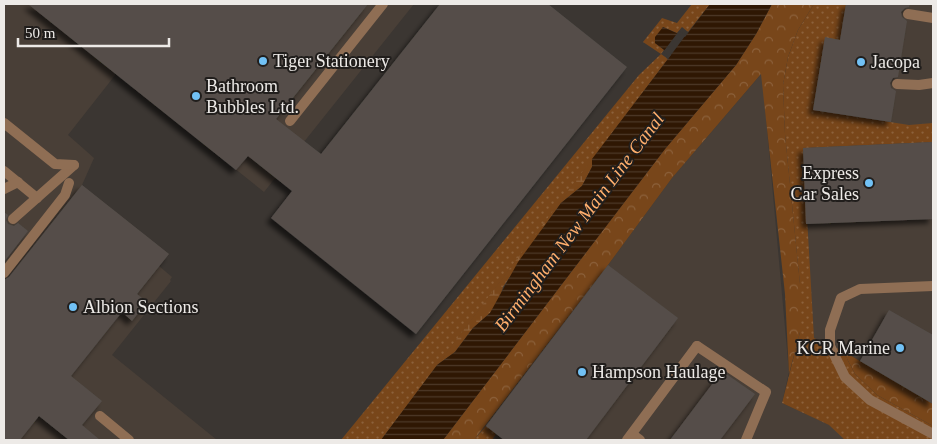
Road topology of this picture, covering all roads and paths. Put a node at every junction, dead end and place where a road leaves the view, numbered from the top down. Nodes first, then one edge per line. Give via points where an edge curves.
1 (383, 4) edge
2 (908, 14) dead end
3 (933, 18) edge
4 (933, 83) edge
5 (897, 84) dead end
6 (290, 120) dead end
7 (4, 122) edge
8 (74, 165) junction
9 (4, 171) edge
10 (18, 182) junction
11 (68, 184) junction
12 (4, 190) edge
13 (77, 191) dead end
14 (37, 198) junction
15 (13, 219) dead end
16 (4, 273) edge
17 (933, 286) edge
18 (100, 416) dead end
19 (933, 434) edge
20 (633, 438) edge
21 (129, 440) edge
22 (746, 440) edge

1 - 6 street
2 - 3 street
4 - 5 street
7 - 8 street via 55,164
8 - 11 street
8 - 14 street
9 - 10 street
10 - 12 street
10 - 14 street
11 - 13 street
11 - 16 street via 65,195
14 - 15 street
17 - 19 street via 860,289 841,298 830,330 830,346 845,378 870,400
18 - 21 street
20 - 22 street via 698,346 766,392

